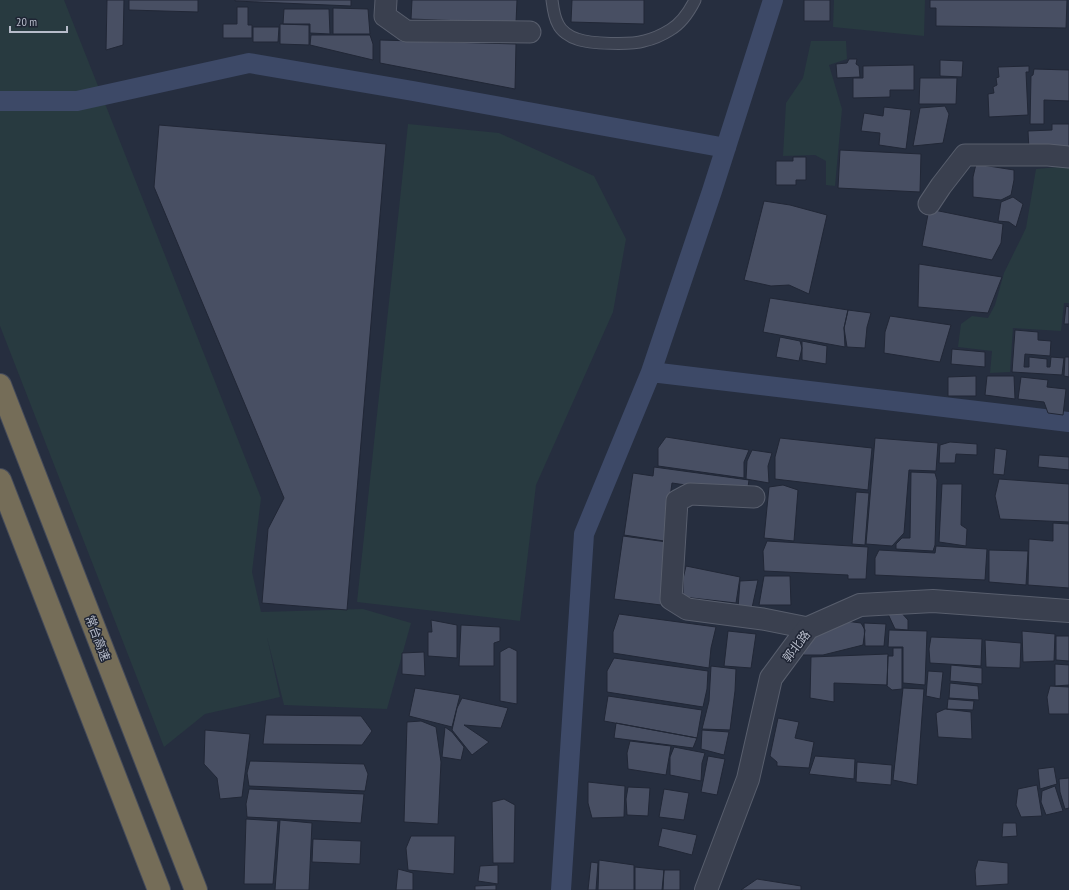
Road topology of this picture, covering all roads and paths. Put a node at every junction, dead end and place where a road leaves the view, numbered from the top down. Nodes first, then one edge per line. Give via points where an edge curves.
1 (386, 0) edge
2 (552, 0) edge
3 (695, 0) edge
4 (530, 32) dead end
5 (1069, 157) edge
6 (929, 204) dead end
7 (0, 385) edge
8 (0, 480) edge
9 (754, 497) dead end
10 (1069, 612) edge
11 (808, 628) junction
12 (159, 890) edge
13 (196, 890) edge
14 (706, 890) edge

1 - 4 street via 385,16 406,31
2 - 3 lane via 558,24 566,34 577,40 632,43 657,37 670,30 682,21
5 - 6 street via 965,155
7 - 13 highway, 常台高速
8 - 12 highway
9 - 11 street via 690,494 677,501 672,599 687,608
10 - 11 street, 郭北路 via 933,601 860,605
11 - 14 street, 郭北路 via 771,678 748,779

